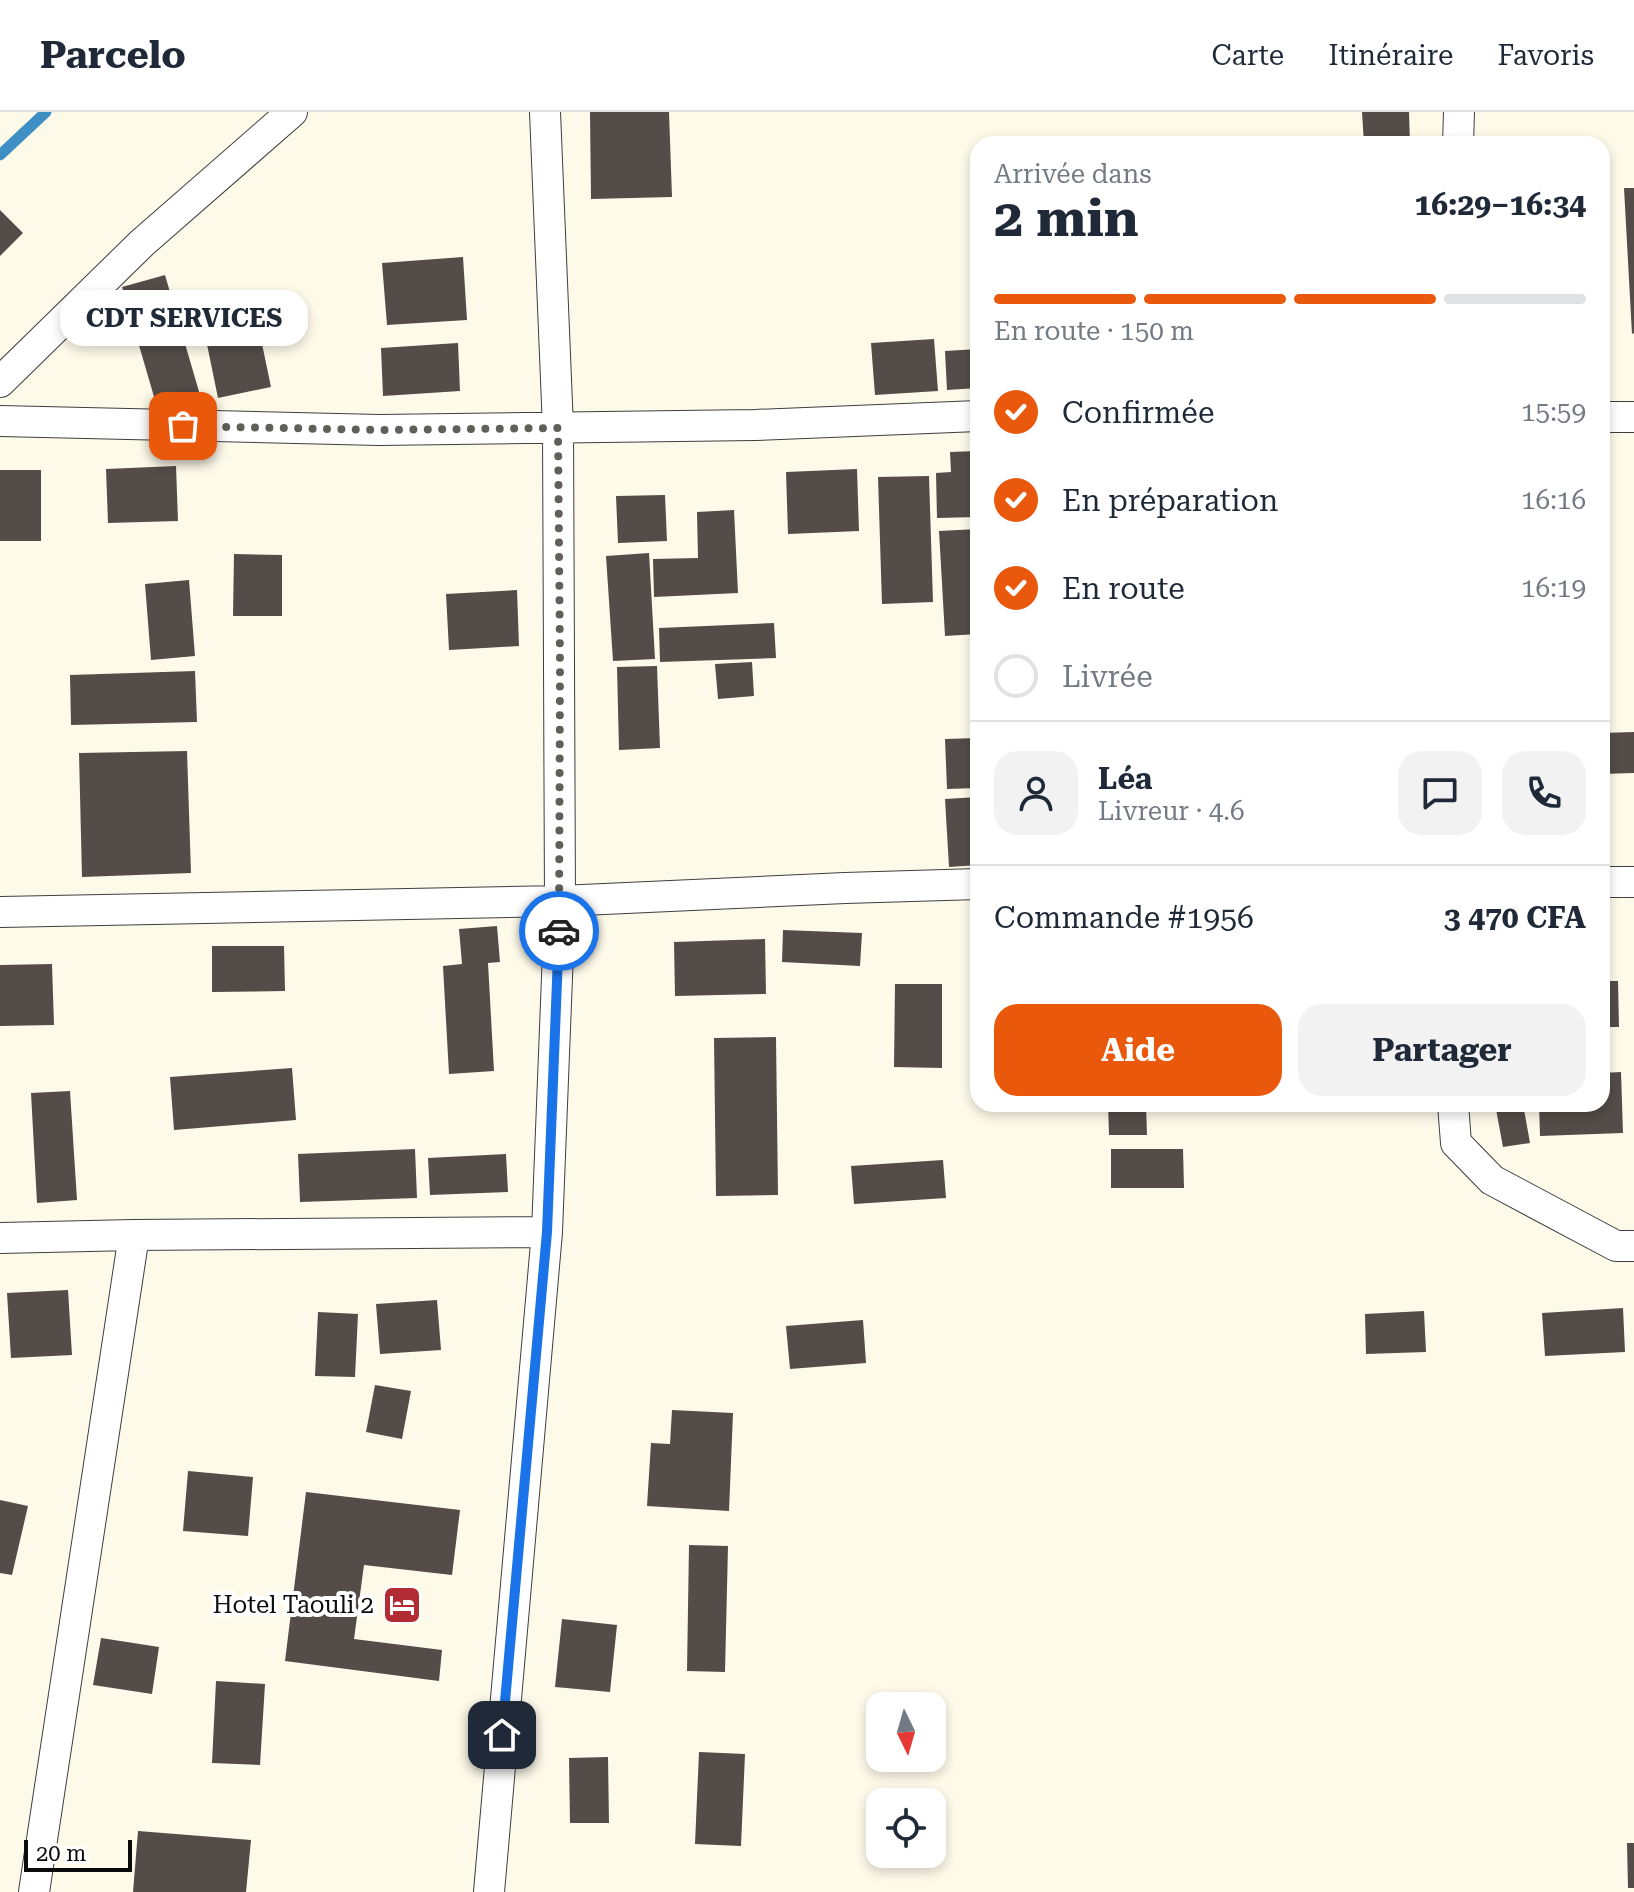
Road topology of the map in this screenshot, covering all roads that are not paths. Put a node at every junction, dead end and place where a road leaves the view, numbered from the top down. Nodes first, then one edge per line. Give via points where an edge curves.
1 (292, 112) edge
2 (545, 112) edge
3 (1459, 112) edge
4 (1458, 136) edge
5 (0, 382) edge
6 (970, 416) edge
7 (1610, 417) edge
8 (1634, 417) edge
9 (0, 421) edge
10 (558, 428) junction
11 (1610, 882) edge
12 (1634, 882) edge
13 (970, 884) edge
14 (560, 901) junction
15 (0, 912) edge
16 (1454, 1112) edge
17 (547, 1232) junction
18 (134, 1235) junction
19 (0, 1238) edge
20 (1634, 1246) edge
21 (34, 1892) edge
22 (489, 1892) edge

1 - 5 street via 142,243
2 - 10 street
3 - 4 street
6 - 10 street
7 - 8 street
9 - 10 street via 379,430
10 - 14 street
11 - 12 street
13 - 14 street
14 - 15 street
14 - 17 street
16 - 20 street via 1456,1143 1492,1180 1616,1246
17 - 18 street
17 - 22 street
18 - 19 street
18 - 21 street

